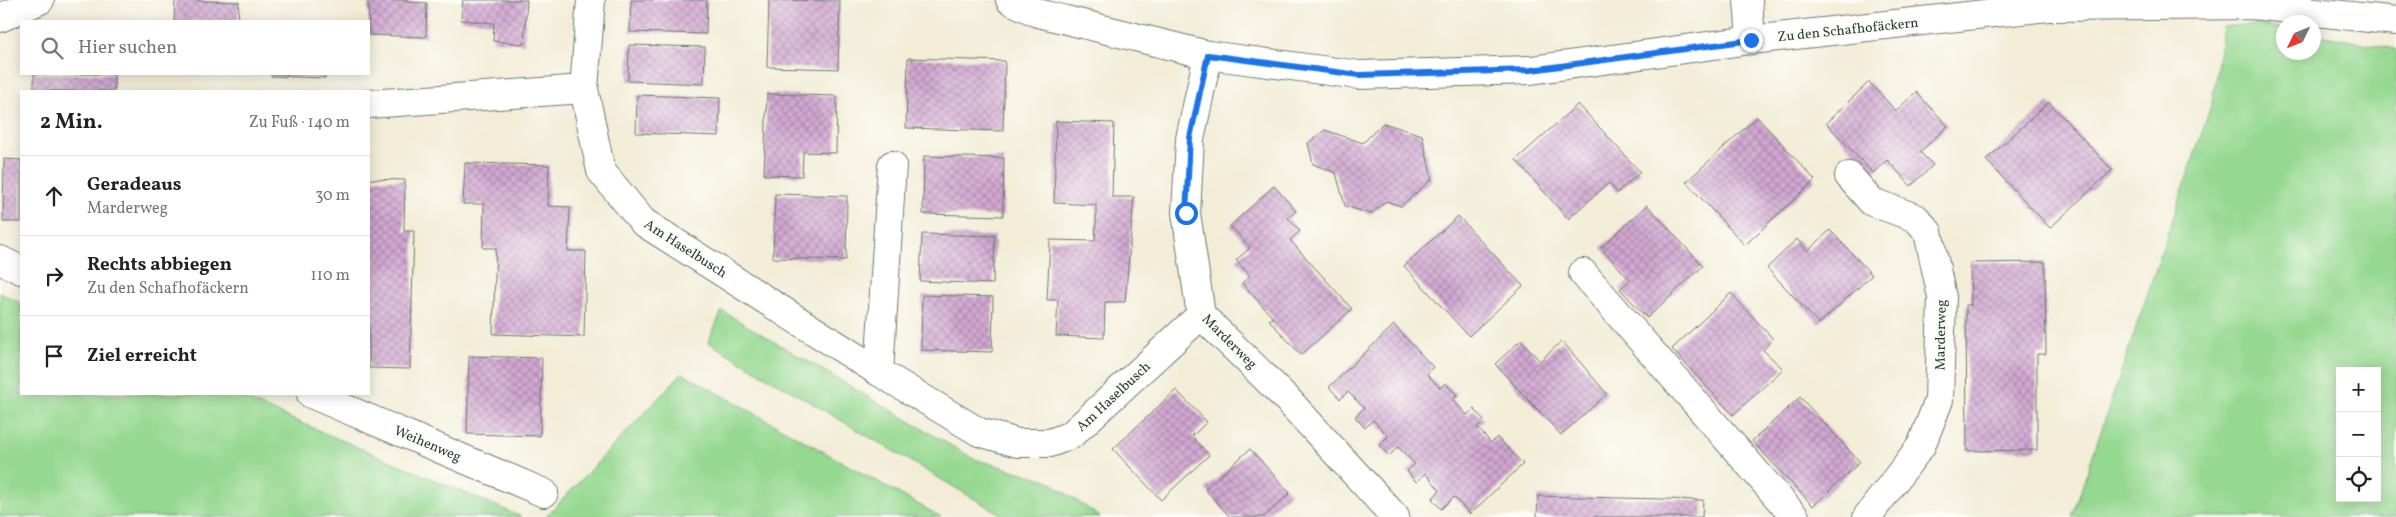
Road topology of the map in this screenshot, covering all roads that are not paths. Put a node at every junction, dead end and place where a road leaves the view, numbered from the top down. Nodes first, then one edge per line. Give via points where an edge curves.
1 (40, 0) edge
2 (591, 0) edge
3 (1010, 0) edge
4 (1748, 0) edge
5 (0, 18) edge
6 (2396, 21) edge
7 (1751, 40) junction
8 (1208, 55) junction
9 (584, 89) junction
10 (370, 104) edge
11 (892, 165) dead end
12 (1849, 176) dead end
13 (0, 260) edge
14 (20, 270) edge
15 (1583, 273) dead end
16 (1201, 315) junction
17 (879, 372) junction
18 (314, 395) edge
19 (544, 493) dead end
20 (1395, 517) edge
21 (1795, 517) edge
22 (1867, 517) edge

1 - 5 street
2 - 9 street, Am Haselbusch
3 - 8 street, Zu den Schafhofäckern via 1038,13
4 - 7 street
6 - 7 street, Zu den Schafhofäckern via 2252,4 2048,7
7 - 8 street, Zu den Schafhofäckern via 1531,70 1368,75
8 - 16 street, Marderweg via 1190,138 1186,213
9 - 10 street
9 - 17 street, Am Haselbusch via 601,171 643,222
11 - 17 street
12 - 22 street, Marderweg via 1872,202 1916,218 1928,232 1942,297 1940,400 1921,446
13 - 14 street
15 - 21 street
16 - 17 street, Am Haselbusch via 1071,435 1050,443 1018,443 979,432
16 - 20 street, Marderweg via 1286,398
18 - 19 street, Weihenweg

